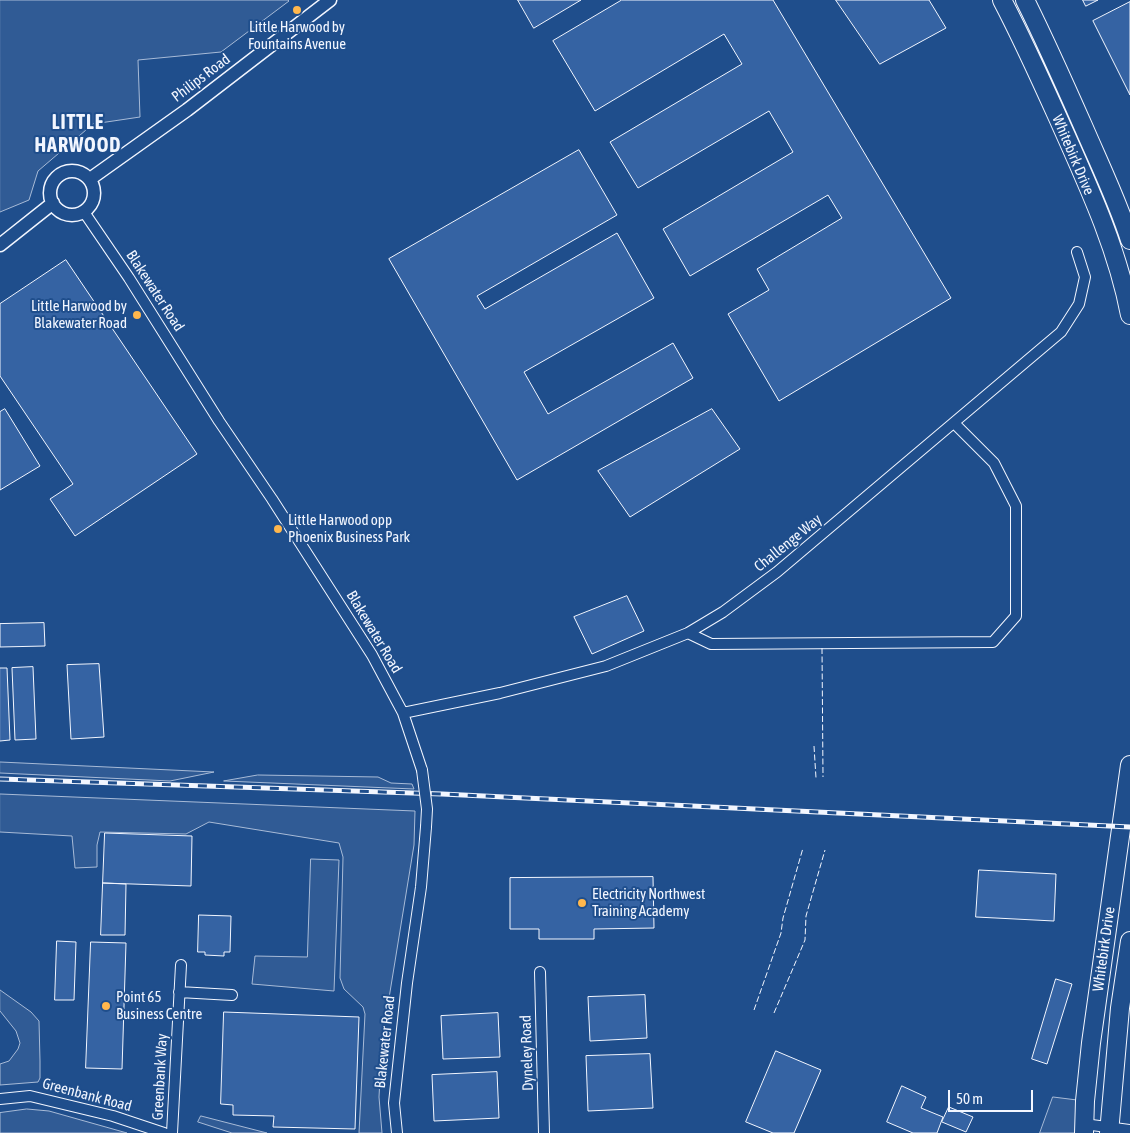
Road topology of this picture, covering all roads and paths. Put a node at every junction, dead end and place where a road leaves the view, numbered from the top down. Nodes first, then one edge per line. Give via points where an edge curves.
1 (330, 0) edge
2 (1002, 0) edge
3 (1025, 0) edge
4 (90, 179) junction
5 (53, 203) junction
6 (84, 212) junction
7 (1130, 240) edge
8 (0, 245) edge
9 (1077, 252) dead end
10 (1130, 314) edge
11 (954, 423) junction
12 (688, 633) junction
13 (403, 713) junction
14 (1130, 765) edge
15 (1130, 941) edge
16 (180, 965) dead end
17 (540, 972) dead end
18 (179, 992) junction
19 (232, 995) dead end
20 (0, 1099) edge
21 (1084, 1128) edge
22 (1109, 1130) edge
23 (1130, 1130) edge
24 (164, 1133) edge
25 (172, 1133) edge
26 (397, 1133) edge
27 (544, 1133) edge

1 - 4 street, Philips Road via 187,110
2 - 10 highway, Whitebirk Drive via 1072,148 1103,223
3 - 7 highway, Whitebirk Drive via 1097,158
4 - 5 street via 75,170 62,173 52,184 50,195
4 - 6 street via 95,196
5 - 6 street via 61,212 76,215
5 - 8 street
6 - 13 street, Blakewater Road via 372,656
9 - 11 street, Challenge Way via 1084,277 1079,304 1061,332
11 - 12 street, Challenge Way via 777,572
11 - 12 street via 994,463 1016,506 1016,616 993,642 711,644
12 - 13 street, Challenge Way via 606,666
13 - 26 street, Blakewater Road, bridge via 422,770 428,809 394,1103
14 - 21 highway, Whitebirk Drive via 1091,1043
15 - 22 highway, Whitebirk Drive via 1120,1008
16 - 18 street, Greenbank Way
17 - 27 street, Dyneley Road
18 - 19 street
18 - 25 street, Greenbank Way
20 - 24 street, Greenbank Road via 30,1096 113,1116
21 - 22 street
22 - 23 street

